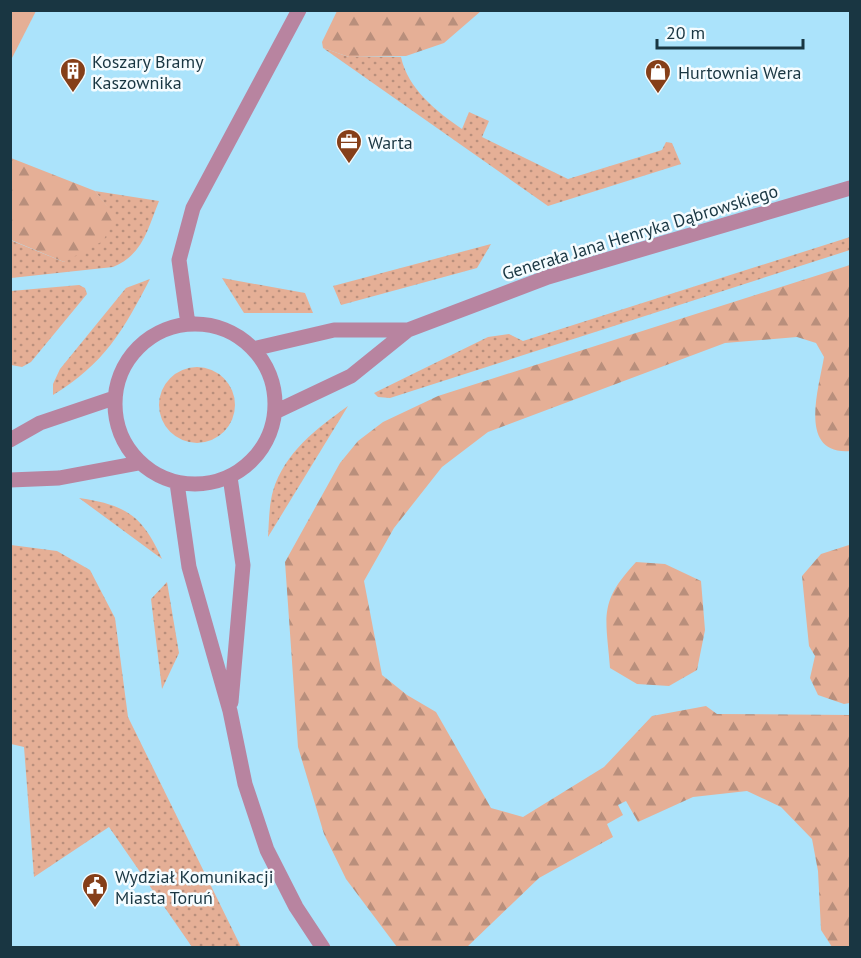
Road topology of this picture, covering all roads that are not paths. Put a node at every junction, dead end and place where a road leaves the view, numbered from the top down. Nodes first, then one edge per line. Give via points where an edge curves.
1 (299, 10) edge
2 (850, 188) edge
3 (188, 324) junction
4 (408, 330) junction
5 (253, 348) junction
6 (114, 398) junction
7 (275, 412) junction
8 (10, 440) edge
9 (139, 463) junction
10 (230, 477) junction
11 (10, 480) edge
12 (177, 483) junction
13 (230, 711) junction
14 (323, 948) edge

1 - 3 street via 193,208 178,260
2 - 4 street, Generała Jana Henryka Dąbrowskiego via 548,277
3 - 5 street via 212,325
3 - 6 street via 161,331 138,347 121,370
4 - 5 street, Generała Jana Henryka Dąbrowskiego via 334,330
4 - 7 street, Generała Jana Henryka Dąbrowskiego via 351,376
5 - 7 street via 271,378
6 - 8 street via 40,423
6 - 9 street via 116,422 124,444
7 - 10 street via 268,439 252,461
9 - 11 street via 59,478
9 - 12 street via 157,476
10 - 12 street via 204,485
10 - 13 street via 243,565
12 - 13 street via 189,567
13 - 14 street via 245,784 267,850 296,907

